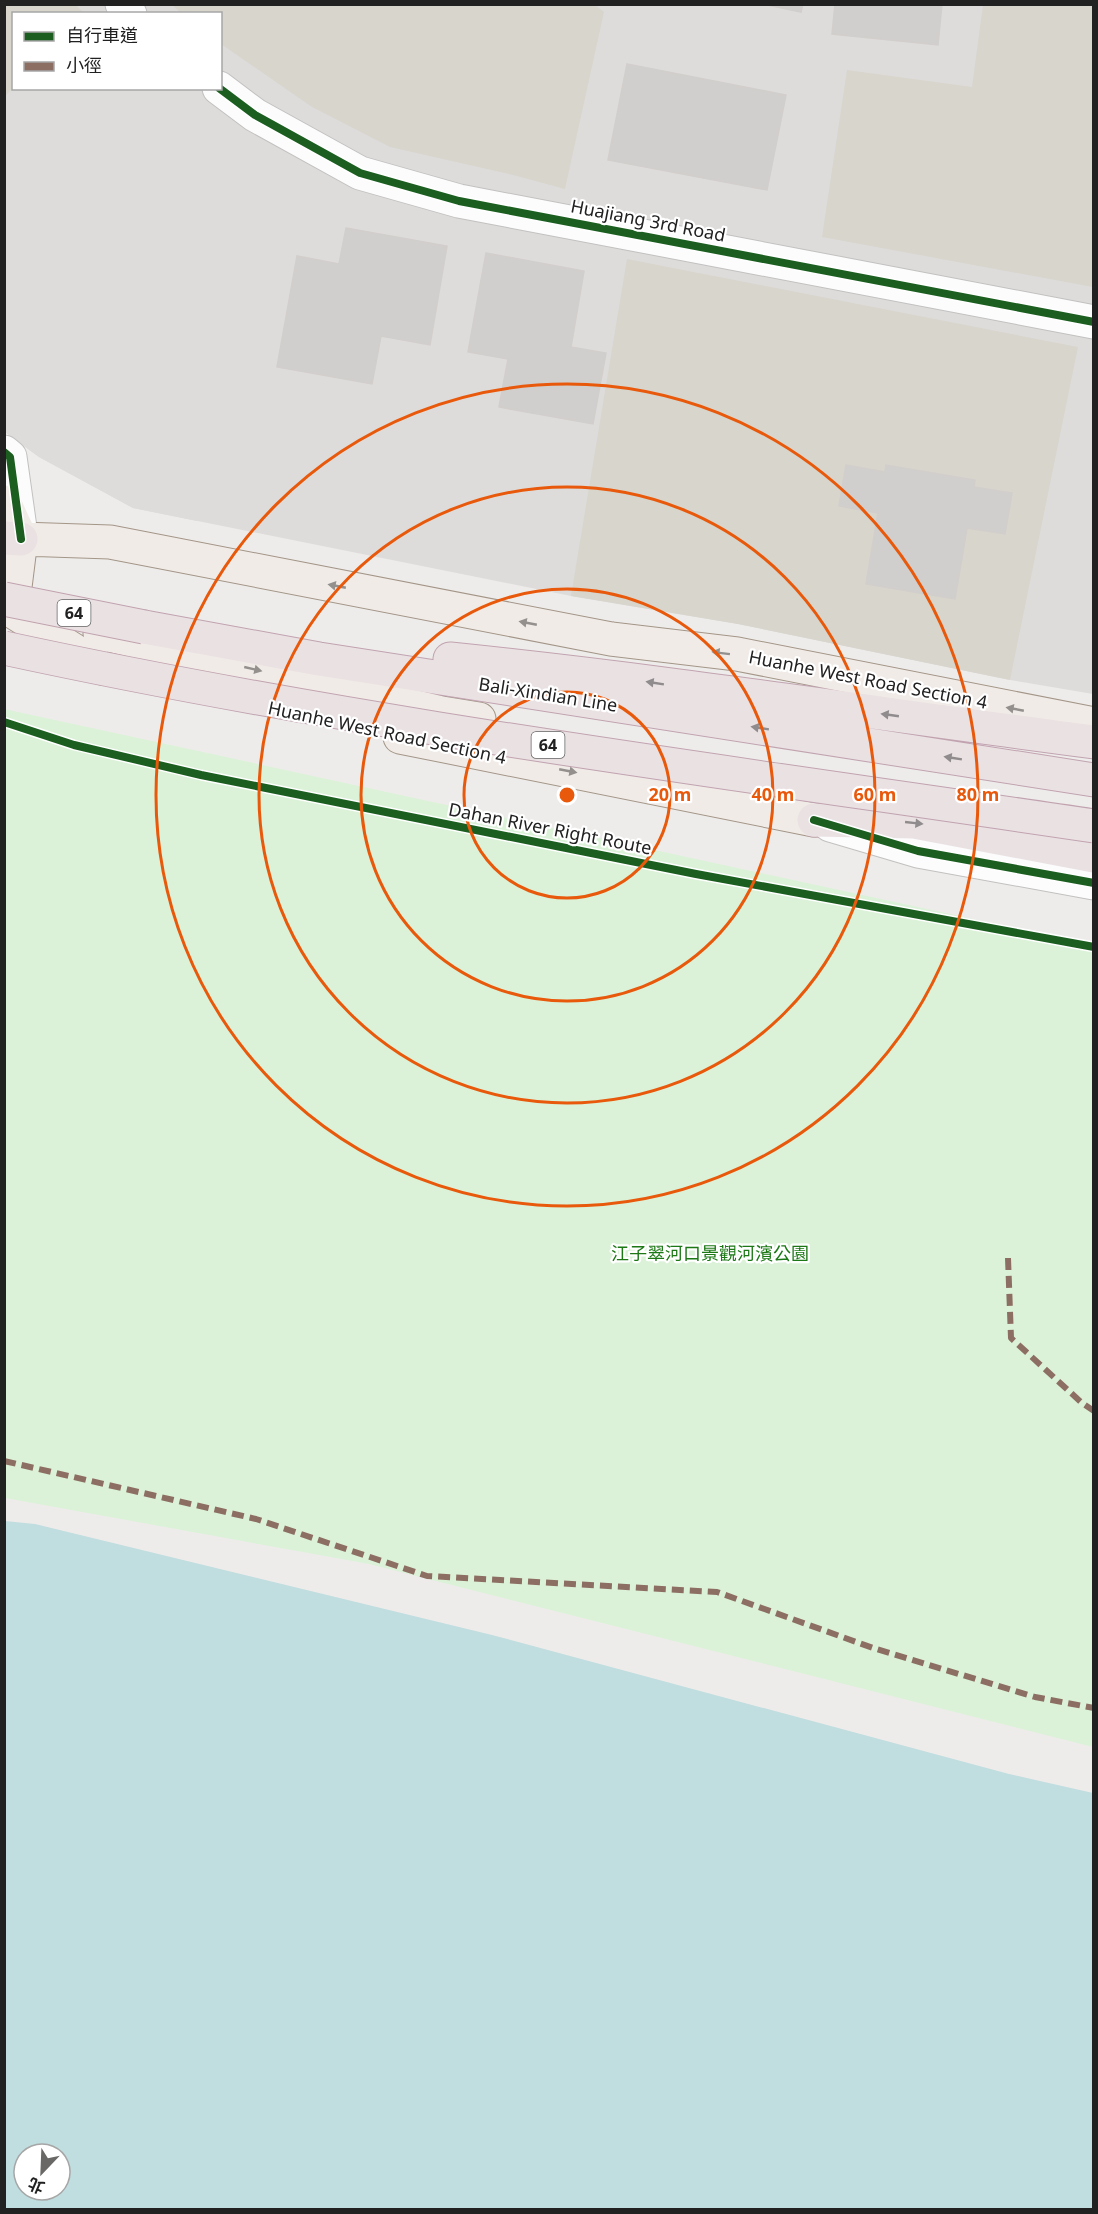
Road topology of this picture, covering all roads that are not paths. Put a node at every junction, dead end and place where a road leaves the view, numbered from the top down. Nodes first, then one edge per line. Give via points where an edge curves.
1 (222, 90) edge
2 (1094, 322) edge
3 (4, 452) edge
4 (4, 502) edge
5 (9, 533) edge
6 (7, 606) edge
7 (144, 627) junction
8 (4, 648) edge
9 (1094, 724) edge
10 (1094, 742) edge
11 (1094, 780) edge
12 (814, 820) junction
13 (1094, 824) edge
14 (1094, 856) edge
15 (1094, 883) edge

1 - 2 street, Huajiang 3rd Road via 255,115 360,173 459,201
3 - 5 street via 10,457
4 - 5 main road
5 - 6 main road
9 -> 5 main road, Huanhe West Road Section 4 via 736,654 611,639 110,542
6 - 7 highway, Bali-Xindian Line / 64, bridge
6 -> 12 main road, Huanhe West Road Section 4 via 106,671 434,744
6 -> 13 main road, Huanhe West Road Section 4 via 171,651 442,713
10 -> 7 highway via 606,675
11 -> 7 highway, Bali-Xindian Line / 64 via 319,659
8 - 13 highway, 64, bridge via 440,730
12 -> 14 highway via 914,822
12 - 15 street, Huanhe West Road Section 4 via 918,851

